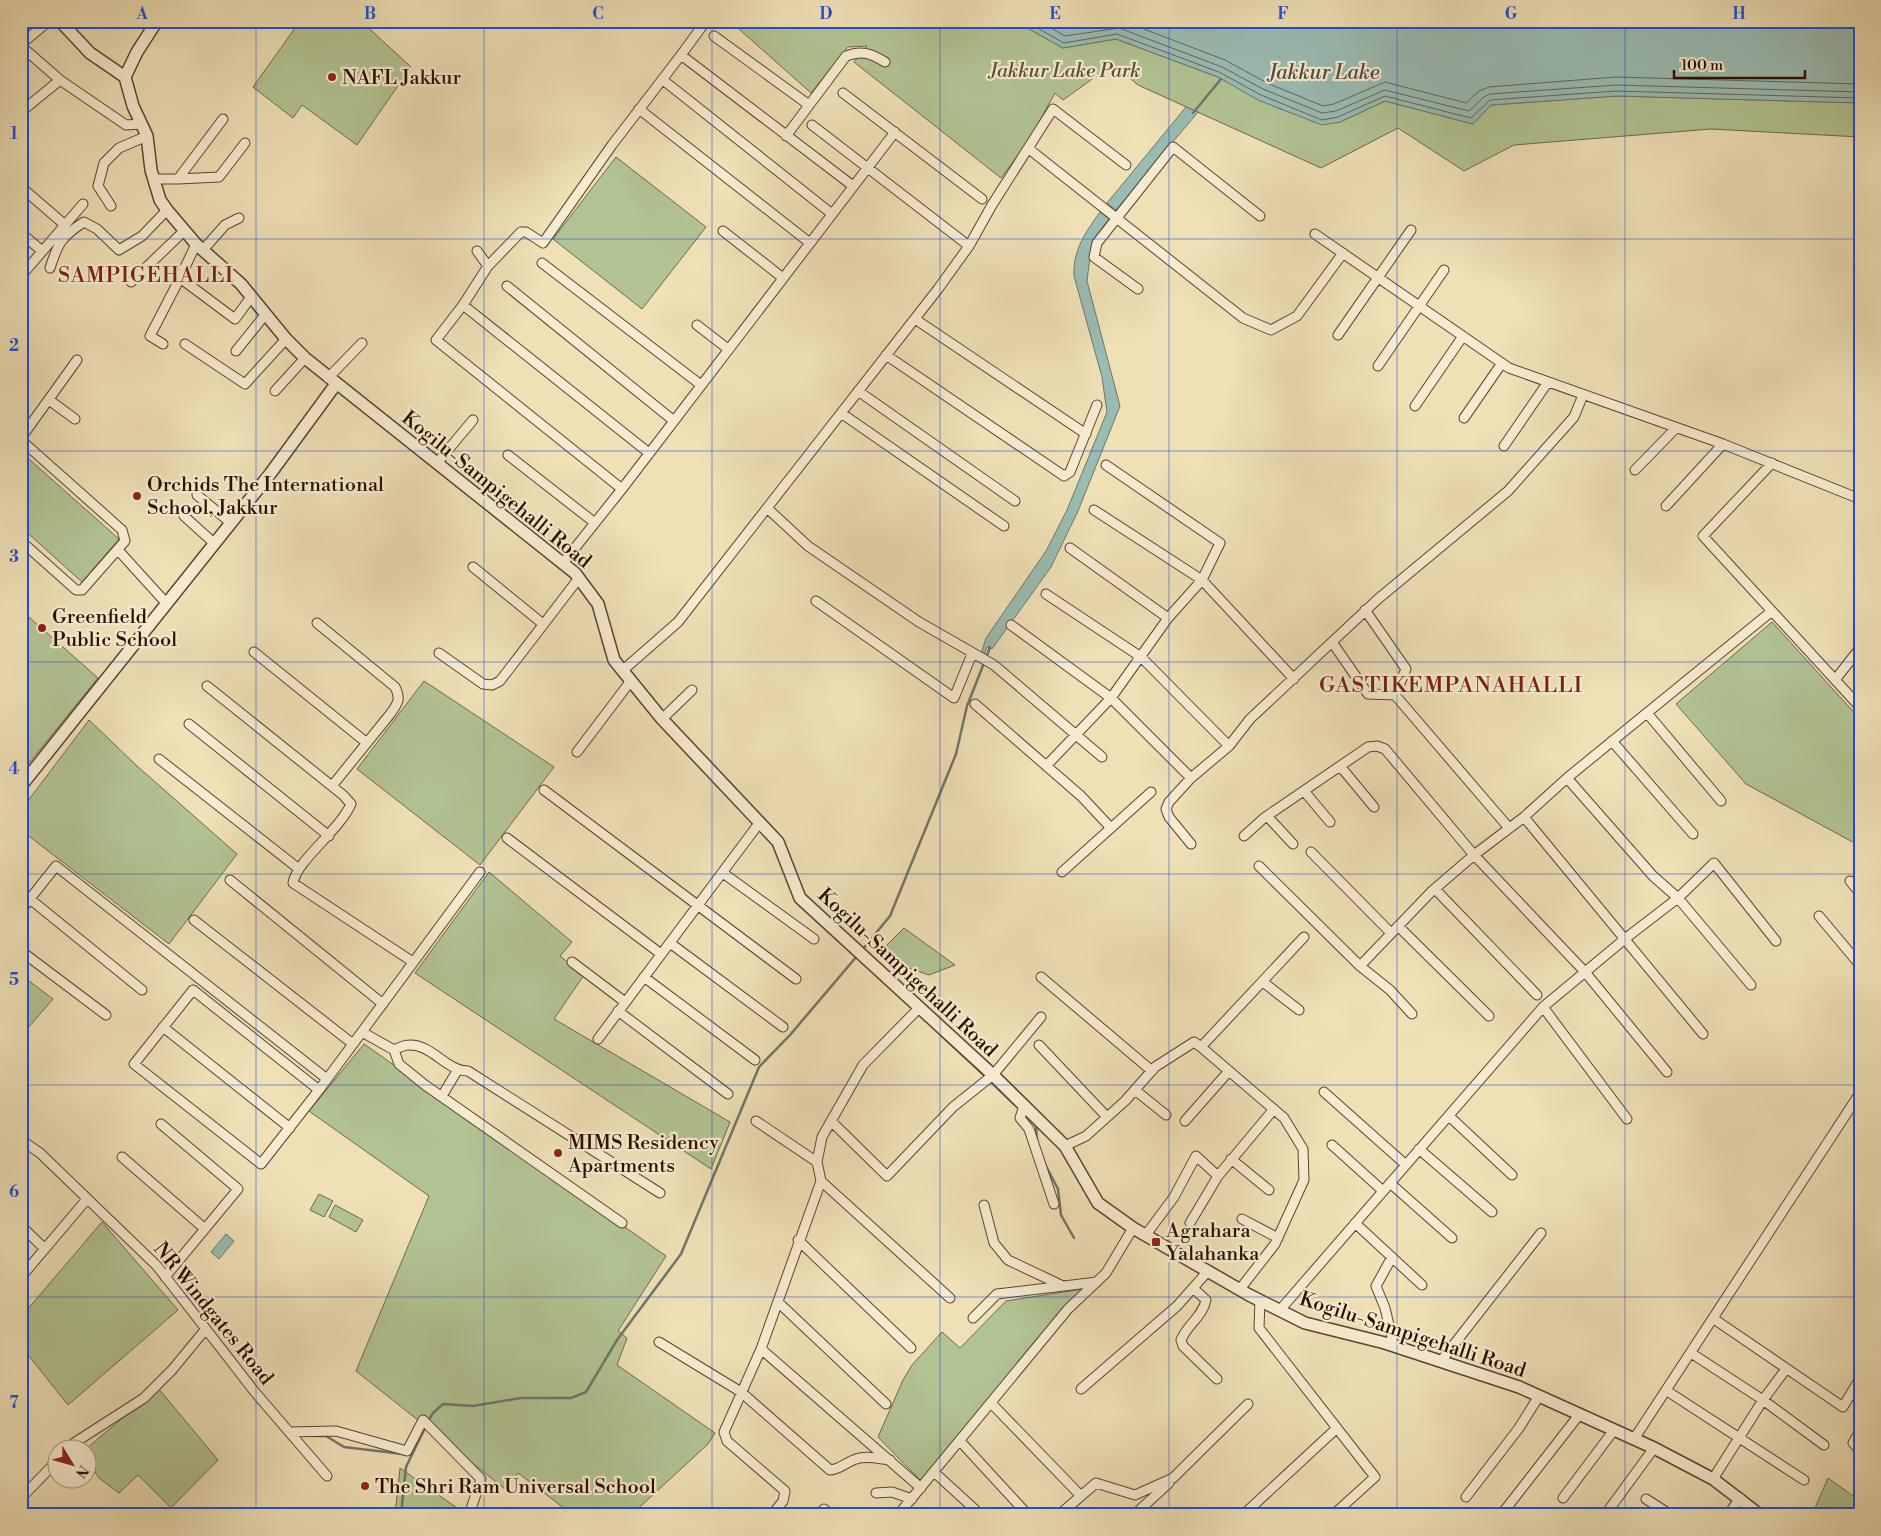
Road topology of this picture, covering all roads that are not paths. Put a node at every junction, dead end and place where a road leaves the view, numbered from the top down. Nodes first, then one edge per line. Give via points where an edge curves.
1 (50, 21) edge
2 (60, 21) edge
3 (157, 21) edge
4 (706, 21) edge
5 (714, 36) dead end
6 (21, 45) edge
7 (681, 55) junction
8 (885, 62) dead end
9 (124, 77) junction
10 (60, 80) junction
11 (663, 80) junction
12 (843, 93) dead end
13 (809, 105) junction
14 (639, 109) junction
15 (22, 111) edge
16 (222, 119) dead end
17 (141, 124) junction
18 (812, 125) dead end
19 (894, 132) junction
20 (147, 136) junction
21 (786, 136) junction
22 (245, 143) dead end
23 (1029, 148) junction
24 (1126, 165) dead end
25 (868, 168) junction
26 (154, 179) junction
27 (178, 179) junction
28 (853, 186) junction
29 (21, 187) edge
30 (982, 199) dead end
31 (83, 204) dead end
32 (111, 206) dead end
33 (167, 210) junction
34 (832, 214) junction
35 (1260, 216) dead end
36 (239, 218) dead end
37 (1117, 218) junction
38 (65, 225) junction
39 (1411, 230) dead end
40 (184, 231) junction
41 (723, 231) dead end
42 (21, 233) edge
43 (1315, 234) dead end
44 (810, 243) junction
45 (970, 246) junction
46 (199, 247) junction
47 (42, 251) junction
48 (477, 251) dead end
49 (1343, 252) junction
50 (542, 263) dead end
51 (488, 266) junction
52 (50, 268) dead end
53 (1444, 270) dead end
54 (21, 276) edge
55 (1378, 277) junction
56 (180, 278) junction
57 (783, 278) junction
58 (130, 282) dead end
59 (507, 286) dead end
60 (1138, 289) dead end
61 (251, 297) junction
62 (463, 304) junction
63 (1420, 306) junction
64 (265, 315) junction
65 (915, 319) junction
66 (697, 325) dead end
67 (1338, 335) dead end
68 (1463, 336) junction
69 (286, 339) junction
70 (362, 343) dead end
71 (163, 344) dead end
72 (185, 344) dead end
73 (728, 349) junction
74 (236, 351) dead end
75 (886, 355) junction
76 (305, 358) junction
77 (77, 360) dead end
78 (1502, 363) junction
79 (1378, 366) dead end
80 (332, 381) junction
81 (1548, 382) junction
82 (701, 385) junction
83 (274, 391) dead end
84 (858, 391) junction
85 (1584, 395) junction
86 (49, 400) junction
87 (1097, 405) dead end
88 (1415, 406) dead end
89 (841, 413) junction
90 (1464, 418) dead end
91 (75, 419) dead end
92 (472, 420) dead end
93 (674, 421) junction
94 (1676, 428) junction
95 (1086, 434) junction
96 (21, 439) edge
97 (1723, 444) junction
98 (1504, 446) dead end
99 (649, 453) junction
100 (508, 455) dead end
101 (437, 463) junction
102 (1772, 463) junction
103 (1106, 464) dead end
104 (1635, 470) dead end
105 (622, 489) junction
106 (197, 495) dead end
107 (1860, 499) edge
108 (1015, 501) dead end
109 (1666, 506) dead end
110 (767, 508) junction
111 (1094, 510) dead end
112 (184, 516) dead end
113 (231, 523) junction
114 (595, 523) junction
115 (1004, 526) dead end
116 (21, 541) edge
117 (215, 544) junction
118 (1070, 548) dead end
119 (118, 550) junction
120 (562, 563) junction
121 (473, 567) dead end
122 (579, 578) junction
123 (1202, 580) junction
124 (1046, 594) dead end
125 (816, 601) dead end
126 (167, 604) junction
127 (1365, 610) junction
128 (1772, 611) junction
129 (1168, 618) junction
130 (318, 623) dead end
131 (544, 624) junction
132 (1011, 625) dead end
133 (1332, 642) junction
134 (1860, 648) edge
135 (254, 652) dead end
136 (438, 653) dead end
137 (972, 654) junction
138 (1141, 657) junction
139 (622, 671) junction
140 (1294, 679) junction
141 (1835, 680) junction
142 (630, 682) junction
143 (208, 686) dead end
144 (692, 690) dead end
145 (1395, 695) junction
146 (1111, 698) junction
147 (975, 704) dead end
148 (1860, 707) edge
149 (1647, 713) junction
150 (662, 719) junction
151 (189, 724) dead end
152 (1076, 735) junction
153 (1612, 742) junction
154 (366, 743) junction
155 (1229, 746) junction
156 (577, 752) dead end
157 (1102, 757) dead end
158 (159, 760) dead end
159 (1046, 766) junction
160 (1340, 766) junction
161 (1191, 778) junction
162 (1567, 778) junction
163 (21, 786) edge
164 (332, 786) junction
165 (544, 790) dead end
166 (1304, 791) junction
167 (1151, 792) dead end
168 (1721, 801) dead end
169 (1374, 807) dead end
170 (1267, 816) junction
171 (1524, 817) junction
172 (760, 822) junction
173 (1330, 822) dead end
174 (1110, 828) junction
175 (1509, 828) junction
176 (1693, 834) dead end
177 (329, 836) junction
178 (1244, 836) dead end
179 (506, 838) dead end
180 (1192, 844) dead end
181 (1293, 844) dead end
182 (1311, 852) dead end
183 (1474, 855) junction
184 (1259, 866) dead end
185 (299, 868) junction
186 (480, 872) dead end
187 (1062, 872) dead end
188 (722, 873) junction
189 (230, 880) dead end
190 (1850, 881) dead end
191 (1436, 888) junction
192 (1860, 894) edge
193 (1678, 898) junction
194 (30, 899) junction
195 (698, 905) junction
196 (21, 910) edge
197 (1819, 916) dead end
198 (194, 920) dead end
199 (1395, 930) junction
200 (1304, 937) dead end
201 (1626, 938) junction
202 (814, 939) dead end
203 (1776, 941) dead end
204 (670, 942) junction
205 (21, 951) edge
206 (661, 954) junction
207 (414, 962) junction
208 (572, 962) dead end
209 (1860, 965) edge
210 (1360, 966) junction
211 (1584, 972) junction
212 (644, 977) junction
213 (1042, 977) dead end
214 (796, 979) dead end
215 (1263, 982) junction
216 (1751, 985) dead end
217 (142, 990) dead end
218 (1537, 995) dead end
219 (625, 1002) junction
220 (383, 1004) junction
221 (920, 1007) junction
222 (1543, 1007) junction
223 (1299, 1010) dead end
224 (618, 1011) junction
225 (1412, 1014) dead end
226 (106, 1015) dead end
227 (1489, 1016) dead end
228 (1041, 1017) dead end
229 (783, 1027) dead end
230 (164, 1028) junction
231 (362, 1032) junction
232 (1703, 1034) dead end
233 (598, 1039) dead end
234 (353, 1044) junction
235 (1039, 1045) dead end
236 (1200, 1047) junction
237 (394, 1050) junction
238 (755, 1060) dead end
239 (458, 1071) junction
240 (1152, 1071) junction
241 (1229, 1071) junction
242 (1667, 1072) dead end
243 (993, 1075) junction
244 (327, 1079) junction
245 (319, 1090) junction
246 (1135, 1090) junction
247 (1324, 1092) dead end
248 (1860, 1093) edge
249 (728, 1094) dead end
250 (442, 1096) junction
251 (1024, 1106) junction
252 (1274, 1109) junction
253 (1166, 1115) dead end
254 (1449, 1116) junction
255 (1107, 1117) junction
256 (1627, 1119) dead end
257 (756, 1121) dead end
258 (831, 1121) junction
259 (1185, 1121) dead end
260 (161, 1124) dead end
261 (290, 1128) junction
262 (21, 1140) edge
263 (1332, 1145) dead end
264 (1065, 1146) junction
265 (1420, 1149) junction
266 (122, 1157) dead end
267 (1231, 1159) junction
268 (817, 1162) junction
269 (1406, 1165) junction
270 (1512, 1175) dead end
271 (1218, 1176) junction
272 (821, 1181) junction
273 (1390, 1183) junction
274 (1269, 1190) dead end
275 (1384, 1191) junction
276 (660, 1194) dead end
277 (87, 1199) junction
278 (1054, 1204) dead end
279 (984, 1205) dead end
280 (1492, 1212) dead end
281 (1242, 1219) dead end
282 (622, 1223) dead end
283 (1190, 1223) dead end
284 (1355, 1224) junction
285 (21, 1226) edge
286 (1133, 1228) junction
287 (205, 1229) junction
288 (1541, 1233) dead end
289 (1145, 1236) junction
290 (1278, 1238) junction
291 (1452, 1238) dead end
292 (798, 1240) junction
293 (45, 1249) junction
294 (1392, 1257) junction
295 (1208, 1271) junction
296 (21, 1277) edge
297 (165, 1277) junction
298 (1097, 1282) junction
299 (1422, 1285) dead end
300 (1063, 1286) junction
301 (1193, 1288) junction
302 (1240, 1289) junction
303 (950, 1298) dead end
304 (1260, 1300) junction
305 (779, 1303) junction
306 (1280, 1310) junction
307 (973, 1318) dead end
308 (1714, 1319) junction
309 (205, 1330) junction
310 (659, 1342) dead end
311 (1394, 1346) junction
312 (911, 1348) dead end
313 (761, 1349) junction
314 (1691, 1353) junction
315 (1441, 1361) junction
316 (1786, 1369) junction
317 (1217, 1378) dead end
318 (1860, 1378) edge
319 (1081, 1388) dead end
320 (1667, 1391) junction
321 (741, 1392) junction
322 (1850, 1392) junction
323 (1539, 1396) junction
324 (1860, 1398) edge
325 (1763, 1400) junction
326 (991, 1403) junction
327 (886, 1404) dead end
328 (1248, 1404) dead end
329 (1579, 1415) junction
330 (1337, 1428) junction
331 (1614, 1430) junction
332 (1860, 1431) edge
333 (290, 1432) junction
334 (83, 1438) edge
335 (1739, 1438) junction
336 (1634, 1439) junction
337 (960, 1441) junction
338 (1824, 1445) dead end
339 (1654, 1448) junction
340 (1860, 1451) edge
341 (890, 1460) junction
342 (48, 1470) edge
343 (934, 1472) junction
344 (328, 1476) dead end
345 (1173, 1478) junction
346 (1713, 1479) junction
347 (1804, 1480) dead end
348 (921, 1488) junction
349 (876, 1493) dead end
350 (1081, 1496) junction
351 (21, 1498) edge
352 (1466, 1498) dead end
353 (1562, 1498) dead end
354 (1740, 1498) junction
355 (912, 1499) junction
356 (1646, 1499) dead end
357 (469, 1515) edge
358 (772, 1515) edge
359 (898, 1515) edge
360 (981, 1515) edge
361 (1028, 1515) edge
362 (1059, 1515) edge
363 (1134, 1515) edge
364 (1243, 1515) edge
365 (1333, 1515) edge
366 (1501, 1515) edge
367 (1605, 1515) edge
368 (1671, 1515) edge
369 (1728, 1515) edge
370 (1760, 1515) edge

1 - 6 street
2 - 9 street via 90,53
3 - 9 street
4 - 7 street
5 - 13 street
6 - 10 street
7 - 11 street
7 - 21 street
8 - 13 street via 871,54 858,52 846,56
9 - 17 street, Kogilu-Sampigehalli Road
10 - 15 street
10 - 17 street via 126,125
11 - 14 street
11 - 34 street
12 - 19 street
13 - 21 street
14 - 44 street
14 - 51 street via 543,243 521,232
16 - 27 street
17 - 20 street, Kogilu-Sampigehalli Road
18 - 25 street
19 - 25 street
19 - 30 street
20 - 26 street, Kogilu-Sampigehalli Road
20 - 32 street via 119,148 104,163 98,186
21 - 28 street
22 - 27 street via 219,177
23 - 24 street via 1053,109
23 - 37 street
23 - 45 street
25 - 28 street
25 - 45 street
26 - 27 street
26 - 33 street, Kogilu-Sampigehalli Road via 160,200
28 - 34 street
29 - 38 street
31 - 38 street
33 - 40 street, Kogilu-Sampigehalli Road
33 - 52 street via 142,236 119,250 97,229 84,222 66,233
34 - 44 street
35 - 37 street via 1173,147
36 - 46 street via 225,225
37 - 49 street via 1243,318 1271,330 1297,316
37 - 60 street via 1097,243 1094,257
38 - 47 street
39 - 55 street
40 - 46 street, Kogilu-Sampigehalli Road
40 - 58 street
41 - 57 street
42 - 47 street
43 - 49 street
44 - 57 street
45 - 65 street
46 - 56 street
46 - 61 street, Kogilu-Sampigehalli Road
47 - 54 street
48 - 51 street
49 - 55 street
50 - 82 street
51 - 62 street
53 - 63 street
55 - 63 street
55 - 67 street
56 - 61 street via 235,319
56 - 71 street via 150,336
57 - 73 street
59 - 93 street
61 - 64 street, Kogilu-Sampigehalli Road
62 - 99 street
62 - 105 street via 436,340
63 - 68 street
63 - 79 street
64 - 69 street, Kogilu-Sampigehalli Road
64 - 74 street
65 - 75 street
65 - 95 street
66 - 73 street
68 - 78 street
68 - 88 street
69 - 72 street via 245,384
69 - 76 street, Kogilu-Sampigehalli Road
70 - 80 street
73 - 82 street
75 - 84 street
75 - 95 street via 1064,476 1070,472
76 - 80 street, Kogilu-Sampigehalli Road
76 - 83 street
77 - 86 street
78 - 81 street
78 - 90 street
80 - 101 street, Kogilu-Sampigehalli Road
80 - 113 street
81 - 85 street
81 - 98 street
82 - 93 street
84 - 89 street
84 - 108 street
85 - 94 street
85 - 127 street via 1574,417 1508,491
86 - 91 street
86 - 96 street
87 - 95 street
89 - 110 street
89 - 115 street
92 - 101 street
93 - 99 street
94 - 97 street
94 - 104 street
96 - 119 street via 122,530 125,541
97 - 102 street
97 - 109 street
99 - 105 street
100 - 114 street
101 - 120 street, Kogilu-Sampigehalli Road
102 - 107 street
102 - 128 street via 1703,536
103 - 123 street via 1220,543
105 - 114 street
106 - 113 street
110 - 137 street via 808,546
110 - 139 street via 678,622
111 - 123 street
112 - 117 street
113 - 117 street
114 - 120 street
116 - 119 street via 76,590 82,590
117 - 126 street
118 - 129 street
119 - 126 street
120 - 122 street, Kogilu-Sampigehalli Road
121 - 131 street
122 - 131 street
122 - 139 street, Kogilu-Sampigehalli Road via 598,604 614,660
123 - 129 street
123 - 140 street
124 - 138 street
125 - 137 street via 954,698
126 - 163 street
127 - 133 street
127 - 145 street via 1406,669
128 - 141 street
128 - 149 street
129 - 138 street
130 - 154 street via 395,687 399,695 399,702 391,714
131 - 136 street via 500,681 492,685 483,684
132 - 146 street
133 - 140 street
133 - 145 street via 1368,694
134 - 141 street
135 - 154 street
137 - 152 street via 994,665
138 - 146 street
138 - 155 street
139 - 142 street, Kogilu-Sampigehalli Road
140 - 155 street via 1250,718
141 - 148 street
142 - 150 street, Kogilu-Sampigehalli Road
142 - 156 street
143 - 164 street
144 - 150 street
145 - 175 street
146 - 152 street
146 - 161 street
147 - 159 street
149 - 153 street
149 - 168 street
150 - 172 street, Kogilu-Sampigehalli Road
151 - 177 street
152 - 157 street
152 - 159 street
153 - 162 street
153 - 176 street
154 - 164 street
155 - 161 street
158 - 185 street
159 - 174 street via 1081,796
160 - 166 street
160 - 169 street
160 - 183 street via 1368,747 1378,746 1385,750
161 - 180 street via 1166,809
162 - 171 street
162 - 193 street via 1653,876
164 - 177 street via 351,804
165 - 195 street
166 - 170 street
166 - 173 street
167 - 174 street
170 - 178 street
170 - 181 street
171 - 175 street
171 - 201 street
172 - 188 street
172 - 221 street, Kogilu-Sampigehalli Road via 778,842 800,898
174 - 187 street
175 - 183 street
177 - 185 street
179 - 206 street
182 - 199 street
183 - 191 street
183 - 211 street
184 - 210 street
185 - 207 street via 293,883 302,891
186 - 207 street
188 - 195 street
188 - 202 street
189 - 220 street
190 - 192 street
191 - 199 street
191 - 218 street
193 - 201 street
193 - 203 street via 1714,863
193 - 216 street
194 - 196 street
194 - 217 street
194 - 244 street via 56,866
195 - 204 street
195 - 214 street
197 - 209 street
198 - 234 street
199 - 210 street
199 - 227 street
200 - 215 street
201 - 211 street
201 - 232 street
204 - 206 street
204 - 229 street
205 - 226 street
206 - 212 street
207 - 220 street
208 - 219 street
210 - 225 street via 1390,990
211 - 222 street
211 - 242 street
212 - 219 street
212 - 238 street
213 - 240 street
215 - 223 street
215 - 236 street
219 - 224 street
220 - 231 street
221 - 243 street, Kogilu-Sampigehalli Road
221 - 258 street via 863,1065
222 - 254 street
222 - 256 street
224 - 233 street
224 - 249 street
228 - 243 street
230 - 245 street via 193,990
230 - 261 street
230 - 261 street via 134,1064 261,1164
231 - 234 street
231 - 237 street
234 - 244 street
235 - 255 street
236 - 240 street via 1194,1042
236 - 241 street
237 - 239 street via 409,1045 419,1047
237 - 250 street via 399,1064
239 - 250 street
239 - 276 street via 468,1071
240 - 246 street
241 - 252 street
241 - 259 street
243 - 251 street, Kogilu-Sampigehalli Road
243 - 258 street via 953,1107 888,1176
244 - 245 street
245 - 261 street
246 - 253 street
246 - 255 street
247 - 269 street
248 - 308 street
250 - 282 street
251 - 264 street, Kogilu-Sampigehalli Road
251 - 278 street via 1020,1118 1029,1129
252 - 267 street
252 - 290 street via 1284,1118 1303,1150 1304,1180
254 - 265 street
254 - 270 street
255 - 264 street via 1086,1136
257 - 268 street
258 - 268 street via 822,1137
260 - 287 street via 238,1189
262 - 277 street, NR Windgates Road via 40,1153
263 - 275 street
264 - 286 street, Kogilu-Sampigehalli Road via 1098,1203
265 - 269 street
265 - 280 street
266 - 287 street
267 - 271 street
267 - 274 street
268 - 272 street
269 - 273 street
271 - 283 street
271 - 289 street via 1196,1156 1174,1196
272 - 292 street
272 - 303 street
273 - 275 street
273 - 291 street
275 - 284 street
277 - 293 street
277 - 297 street, NR Windgates Road
279 - 300 street via 994,1243 1008,1260
281 - 290 street
284 - 294 street
284 - 306 street
285 - 293 street
286 - 289 street, Kogilu-Sampigehalli Road
286 - 298 street
287 - 297 street
288 - 315 street
289 - 295 street, Kogilu-Sampigehalli Road
290 - 302 street
292 - 305 street
292 - 312 street
293 - 296 street
294 - 299 street
294 - 311 street via 1376,1286
295 - 301 street
295 - 302 street, Kogilu-Sampigehalli Road
297 - 309 street, NR Windgates Road
298 - 300 street
298 - 326 street via 1068,1309
300 - 307 street via 997,1294
301 - 317 street via 1206,1300 1204,1308 1181,1340 1183,1346
301 - 319 street via 1177,1306
302 - 304 street, Kogilu-Sampigehalli Road
304 - 306 street, Kogilu-Sampigehalli Road
304 - 330 street via 1259,1328
305 - 313 street
305 - 327 street
306 - 311 street, Kogilu-Sampigehalli Road via 1305,1323
308 - 314 street
308 - 316 street
309 - 333 street, NR Windgates Road
309 - 334 street via 144,1398
310 - 321 street
311 - 315 street, Kogilu-Sampigehalli Road
313 - 321 street
313 - 341 street
314 - 320 street
314 - 325 street
315 - 323 street, Kogilu-Sampigehalli Road
316 - 322 street via 1843,1407
316 - 325 street
318 - 322 street
320 - 335 street
320 - 336 street
321 - 341 street via 830,1470 865,1457
321 - 358 street via 724,1432 727,1441 785,1491 783,1500
322 - 324 street
323 - 329 street, Kogilu-Sampigehalli Road
323 - 352 street
325 - 335 street
325 - 338 street
326 - 337 street
326 - 350 street
328 - 345 street
329 - 331 street, Kogilu-Sampigehalli Road
329 - 366 street
330 - 364 street
330 - 365 street via 1375,1478
331 - 336 street, Kogilu-Sampigehalli Road
331 - 353 street
332 - 340 street via 1853,1443
333 - 344 street, NR Windgates Road
333 - 357 street via 336,1432 407,1451 423,1420 481,1479
335 - 346 street
335 - 347 street
336 - 339 street, Kogilu-Sampigehalli Road
337 - 343 street
337 - 361 street
339 - 346 street, Kogilu-Sampigehalli Road
339 - 367 street
341 - 348 street
342 - 351 street
343 - 348 street
343 - 360 street
345 - 350 street via 1135,1495 1096,1484
345 - 363 street
346 - 354 street, Kogilu-Sampigehalli Road
348 - 355 street
349 - 355 street via 892,1492
350 - 362 street
354 - 369 street
354 - 370 street, Kogilu-Sampigehalli Road
355 - 359 street
356 - 368 street

